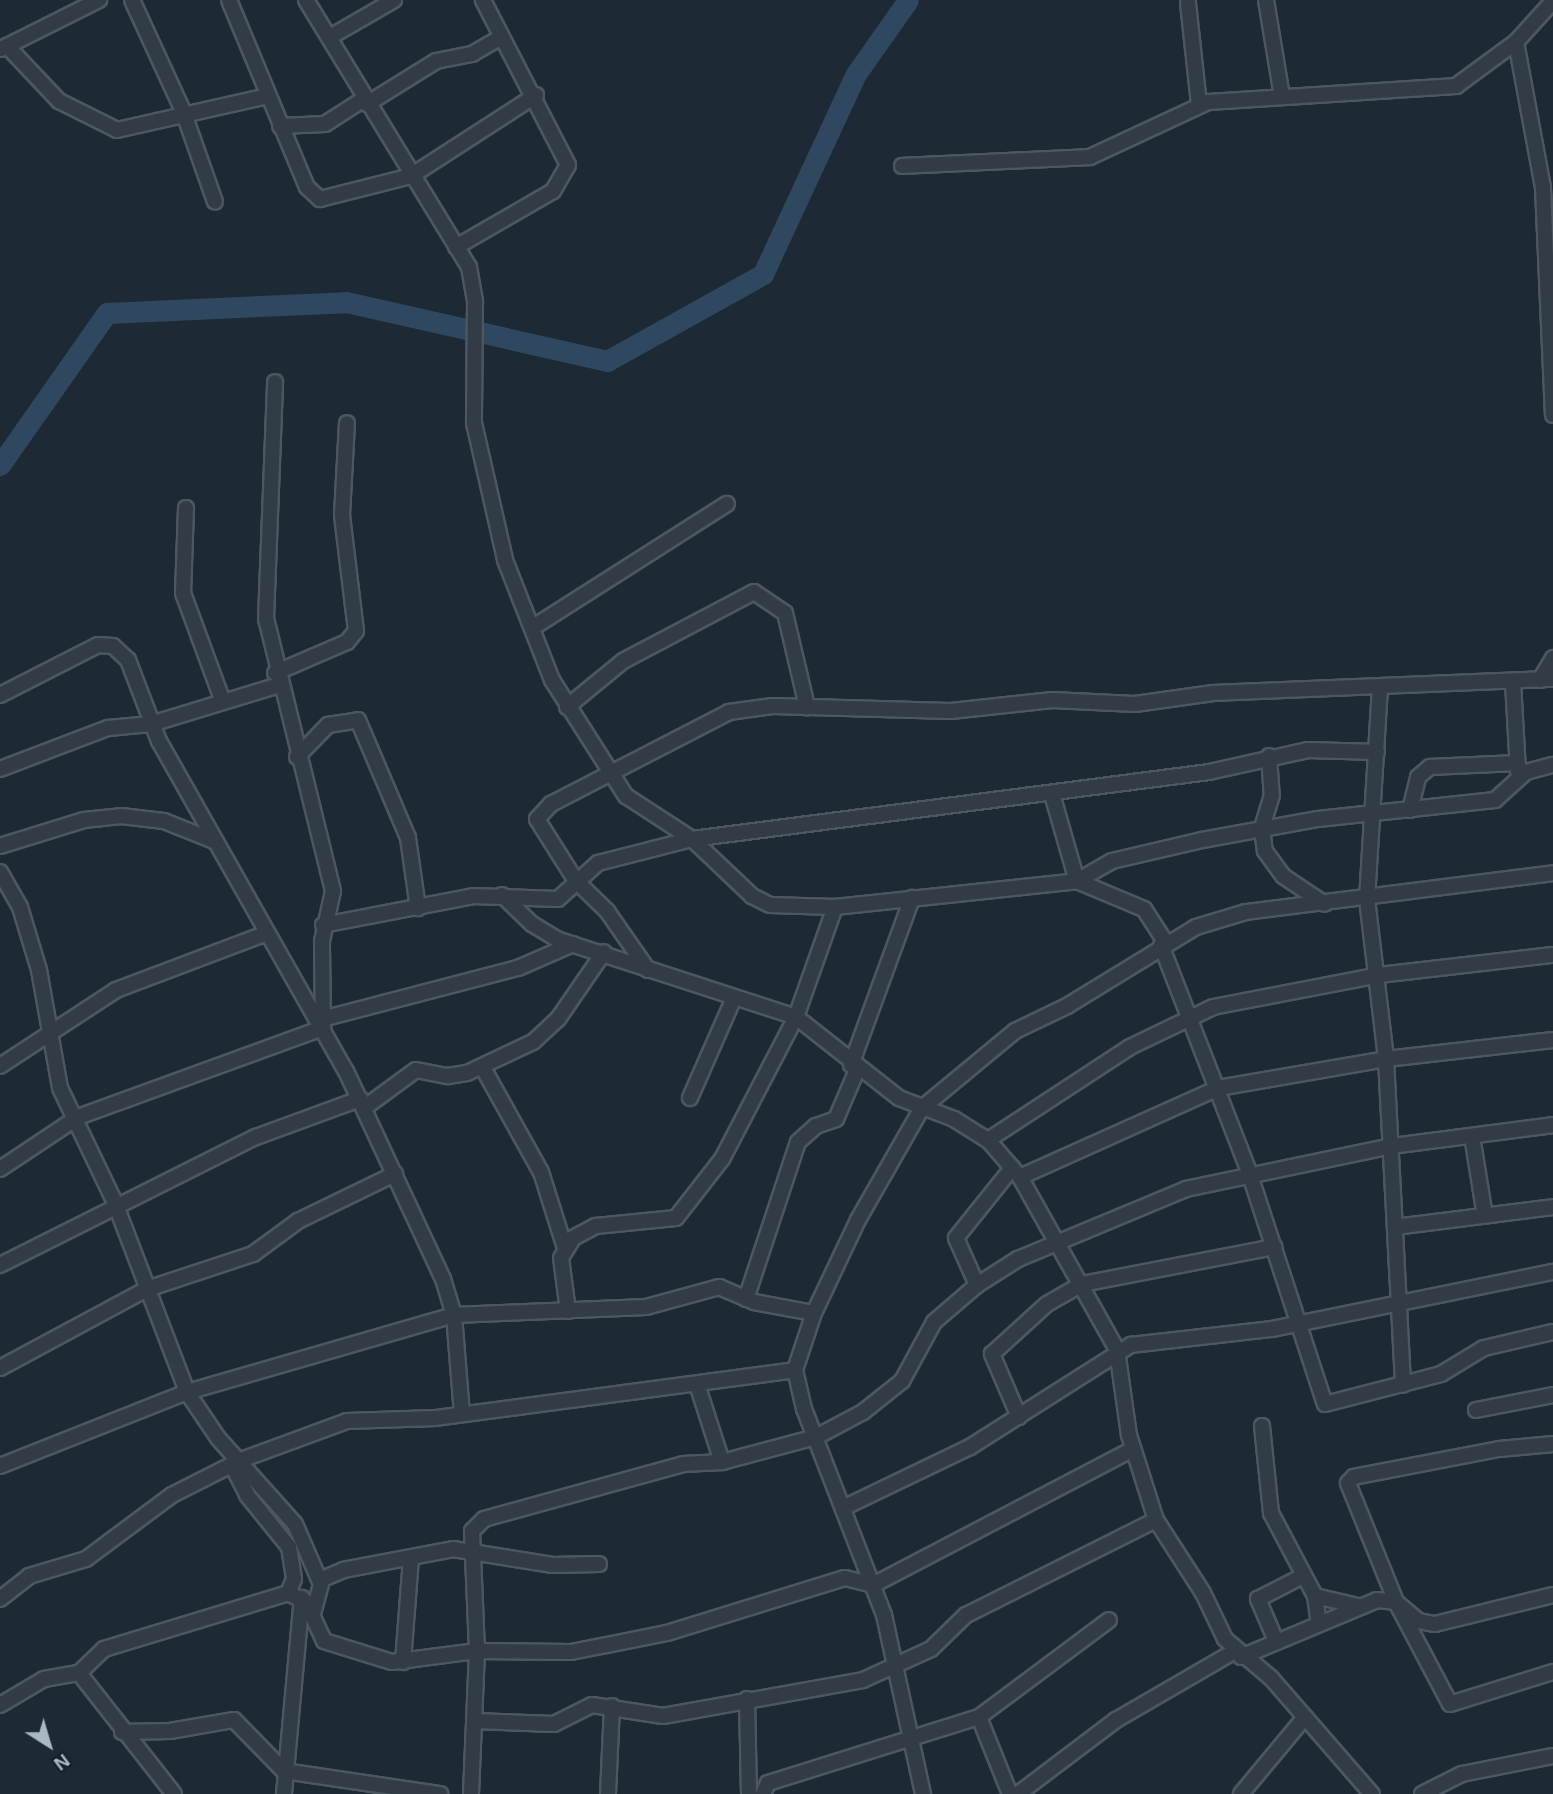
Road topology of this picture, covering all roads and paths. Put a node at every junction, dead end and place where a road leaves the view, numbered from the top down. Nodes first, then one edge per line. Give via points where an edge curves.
1 (99, 0) edge
2 (132, 0) edge
3 (229, 0) edge
4 (306, 0) edge
5 (394, 0) edge
6 (483, 0) edge
7 (1266, 0) edge
8 (1553, 1) edge
9 (1188, 3) dead end
10 (330, 37) junction
11 (502, 37) junction
12 (1516, 42) junction
13 (4, 48) edge
14 (536, 95) junction
15 (268, 96) junction
16 (1282, 97) junction
17 (366, 101) junction
18 (1199, 104) junction
19 (183, 111) junction
20 (280, 126) junction
21 (902, 166) dead end
22 (411, 176) junction
23 (215, 202) dead end
24 (456, 247) junction
25 (275, 382) dead end
26 (1553, 415) edge
27 (347, 423) dead end
28 (727, 504) dead end
29 (186, 508) dead end
30 (532, 628) junction
31 (1553, 658) edge
32 (277, 679) junction
33 (1546, 680) edge
34 (1513, 682) junction
35 (1380, 687) junction
36 (0, 695) edge
37 (222, 699) junction
38 (567, 707) junction
39 (807, 707) junction
40 (151, 724) junction
41 (1377, 752) junction
42 (298, 757) junction
43 (1269, 757) junction
44 (1518, 763) junction
45 (1553, 765) edge
46 (0, 769) edge
47 (610, 775) junction
48 (1518, 780) junction
49 (1052, 794) junction
50 (1409, 810) junction
51 (1372, 816) junction
52 (1262, 828) junction
53 (692, 839) junction
54 (214, 841) junction
55 (0, 846) edge
56 (0, 872) edge
57 (1553, 873) edge
58 (576, 881) junction
59 (1077, 881) junction
60 (502, 895) junction
61 (912, 898) junction
62 (1367, 899) junction
63 (1325, 904) junction
64 (835, 907) junction
65 (418, 908) junction
66 (323, 925) junction
67 (264, 934) junction
68 (573, 944) junction
69 (1163, 944) junction
70 (604, 952) junction
71 (1553, 955) edge
72 (648, 970) junction
73 (1379, 975) junction
74 (734, 998) junction
75 (1192, 1015) junction
76 (796, 1017) junction
77 (322, 1023) junction
78 (50, 1030) junction
79 (1553, 1040) edge
80 (1386, 1059) junction
81 (0, 1066) edge
82 (483, 1068) junction
83 (854, 1068) junction
84 (1218, 1088) junction
85 (690, 1098) dead end
86 (362, 1104) junction
87 (922, 1108) junction
88 (78, 1117) junction
89 (1553, 1125) edge
90 (1472, 1136) junction
91 (988, 1140) junction
92 (1392, 1146) junction
93 (0, 1169) edge
94 (1016, 1172) junction
95 (1249, 1172) junction
96 (395, 1174) junction
97 (115, 1203) junction
98 (1553, 1207) edge
99 (1485, 1216) junction
100 (1395, 1227) junction
101 (1057, 1242) junction
102 (1274, 1247) junction
103 (565, 1248) junction
104 (0, 1265) edge
105 (1553, 1272) edge
106 (1082, 1284) junction
107 (977, 1285) junction
108 (147, 1289) junction
109 (746, 1299) junction
110 (1400, 1306) junction
111 (568, 1311) junction
112 (814, 1313) junction
113 (454, 1315) junction
114 (1298, 1324) junction
115 (1553, 1332) edge
116 (1117, 1350) junction
117 (0, 1368) edge
118 (795, 1370) junction
119 (697, 1384) junction
120 (1404, 1385) junction
121 (187, 1392) junction
122 (1553, 1395) edge
123 (1476, 1410) dead end
124 (462, 1414) junction
125 (1019, 1418) junction
126 (1262, 1426) dead end
127 (816, 1437) junction
128 (1553, 1444) edge
129 (1133, 1449) junction
130 (722, 1462) junction
131 (236, 1463) junction
132 (0, 1466) edge
133 (843, 1508) junction
134 (1156, 1520) junction
135 (471, 1551) junction
136 (411, 1557) junction
137 (599, 1564) dead end
138 (1301, 1577) junction
139 (320, 1580) junction
140 (873, 1585) junction
141 (1553, 1595) edge
142 (295, 1596) junction
143 (1315, 1596) junction
144 (0, 1599) edge
145 (1396, 1602) junction
146 (1358, 1606) junction
147 (313, 1614) junction
148 (1108, 1620) dead end
149 (1320, 1623) junction
150 (1276, 1641) junction
151 (477, 1651) junction
152 (1238, 1654) junction
153 (402, 1661) junction
154 (895, 1669) junction
155 (1553, 1672) edge
156 (79, 1673) junction
157 (747, 1699) junction
158 (0, 1705) edge
159 (612, 1706) junction
160 (979, 1717) junction
161 (1305, 1717) junction
162 (474, 1721) junction
163 (122, 1732) junction
164 (911, 1741) junction
165 (1553, 1756) edge
166 (284, 1771) junction
167 (174, 1794) edge
168 (284, 1794) edge
169 (440, 1794) edge
170 (471, 1794) edge
171 (608, 1794) edge
172 (749, 1794) edge
173 (762, 1794) edge
174 (923, 1794) edge
175 (1010, 1794) edge
176 (1018, 1794) edge
177 (1241, 1794) edge
178 (1373, 1794) edge
179 (1422, 1794) edge

1 - 13 street
2 - 19 street
3 - 15 street
4 - 10 street
5 - 10 street
6 - 11 street
7 - 16 street
8 - 12 street
9 - 18 street
10 - 17 street
11 - 14 street
11 - 17 street via 472,54 436,61
12 - 16 street via 1470,79 1438,90
12 - 26 street via 1543,187
13 - 19 street via 46,90 103,126 124,130
14 - 22 street
14 - 24 street via 567,156 565,172 553,191
15 - 19 street
15 - 20 street
16 - 18 street
17 - 20 street via 324,124
17 - 22 street
18 - 21 street via 1090,157
19 - 23 street
20 - 22 street via 307,187 320,199
22 - 24 street
24 - 30 street via 474,282 474,423 505,560
25 - 32 street via 266,619
27 - 32 street via 342,515 356,631 347,642
28 - 30 street
29 - 37 street via 183,593
30 - 38 street
31 - 33 street
32 - 37 street
32 - 42 street
33 - 34 street
34 - 35 street
34 - 44 street
35 - 39 street via 1213,693 1135,704 1052,700 951,711
35 - 41 street
36 - 40 street via 107,644 121,652 134,671
37 - 40 street
38 - 39 street via 623,661 754,592 785,613
38 - 47 street
39 - 47 street via 729,712
40 - 46 street via 108,728
40 - 54 street
41 - 43 street via 1308,750
41 - 51 street
42 - 65 street via 328,725 358,720 408,838
42 - 66 street via 332,891
43 - 49 street via 1209,772
43 - 52 street via 1272,795
44 - 48 street
44 - 50 street via 1430,767 1418,778
45 - 48 street via 1535,767
47 - 53 street via 642,809
47 - 58 street via 551,804 537,819
48 - 50 street via 1495,800
49 - 53 street
49 - 59 street
50 - 51 street
51 - 52 street
51 - 62 street
52 - 59 street via 1112,861
52 - 63 street via 1273,867
53 - 58 street via 598,863
53 - 64 street via 740,887 770,905
54 - 55 street via 164,821 121,816 84,820
54 - 67 street
56 - 78 street via 20,907
57 - 62 street
58 - 60 street via 558,899
58 - 72 street via 607,911
59 - 61 street
59 - 69 street via 1144,909
60 - 65 street
60 - 68 street via 532,924
61 - 64 street
61 - 83 street
62 - 63 street
62 - 73 street
63 - 69 street via 1246,912
64 - 76 street
65 - 66 street
66 - 77 street
67 - 77 street
67 - 78 street via 116,990
68 - 70 street
68 - 77 street via 518,968
69 - 75 street
69 - 87 street via 1075,1002 1015,1031
70 - 72 street
70 - 82 street via 549,1028
71 - 73 street
72 - 74 street
73 - 75 street via 1255,995
73 - 80 street
74 - 76 street
74 - 85 street
75 - 84 street
75 - 91 street via 1130,1047
76 - 83 street
76 - 103 street via 722,1159 683,1211 666,1222 586,1229
77 - 86 street
77 - 88 street
78 - 81 street
78 - 88 street via 60,1088
79 - 80 street
80 - 84 street
80 - 92 street
82 - 86 street via 448,1076 416,1070
82 - 103 street via 541,1172
83 - 87 street
83 - 109 street via 836,1119 816,1126 798,1142
84 - 94 street
84 - 95 street
86 - 96 street
86 - 97 street via 257,1137
87 - 91 street
87 - 112 street via 858,1220
88 - 93 street
88 - 97 street
89 - 90 street
90 - 92 street
90 - 99 street
91 - 94 street
92 - 95 street
92 - 100 street
94 - 101 street
94 - 107 street via 956,1238
95 - 101 street via 1186,1189
95 - 102 street
96 - 108 street via 298,1221 253,1254
96 - 113 street
97 - 104 street
97 - 108 street
98 - 99 street
99 - 100 street
100 - 110 street
101 - 106 street
101 - 107 street
102 - 106 street
102 - 114 street
103 - 111 street via 561,1271
105 - 110 street
106 - 116 street
106 - 125 street via 1038,1311 992,1354
107 - 127 street via 934,1322 902,1381 863,1412
108 - 117 street
108 - 121 street
109 - 111 street via 719,1287 646,1307
109 - 112 street
110 - 114 street
110 - 120 street
111 - 113 street
112 - 118 street
113 - 121 street
113 - 124 street
114 - 116 street
114 - 120 street via 1325,1404
115 - 120 street via 1484,1348 1441,1374
116 - 125 street
116 - 129 street
118 - 119 street
118 - 127 street
119 - 124 street
119 - 130 street
121 - 131 street
121 - 132 street
122 - 123 street
124 - 131 street via 347,1421
125 - 133 street via 923,1472
126 - 138 street via 1271,1513
127 - 130 street
127 - 133 street
128 - 145 street via 1353,1477 1348,1492
129 - 134 street
129 - 140 street
130 - 135 street via 683,1464 500,1512 476,1525
131 - 139 street via 295,1524 309,1567
131 - 142 street via 247,1495 289,1547
131 - 144 street via 148,1510 86,1559 29,1576
133 - 140 street
134 - 152 street
134 - 154 street via 966,1615 931,1649
135 - 136 street
135 - 137 street via 553,1565
135 - 151 street
136 - 139 street via 343,1570
136 - 153 street
138 - 143 street
138 - 150 street via 1258,1599
139 - 147 street
140 - 151 street via 845,1578 667,1633 571,1652
140 - 154 street
141 - 145 street via 1436,1624 1419,1621
142 - 147 street
142 - 156 street via 104,1649
142 - 166 street
143 - 146 street
143 - 149 street
145 - 146 street via 1377,1600
145 - 155 street via 1450,1704
146 - 149 street
147 - 153 street via 324,1641
148 - 160 street
149 - 150 street
150 - 152 street
151 - 153 street
151 - 162 street
152 - 161 street via 1271,1678
152 - 176 street via 1116,1720
154 - 157 street via 863,1680
154 - 164 street
156 - 158 street via 44,1679
156 - 163 street
157 - 159 street via 663,1716
157 - 172 street via 744,1777
159 - 162 street via 586,1706 554,1724
159 - 171 street
160 - 164 street
160 - 175 street
161 - 177 street
161 - 178 street
162 - 170 street
163 - 166 street via 170,1731 234,1720
163 - 167 street
164 - 173 street via 768,1783
164 - 174 street
165 - 179 street via 1462,1774
166 - 168 street
166 - 169 street

